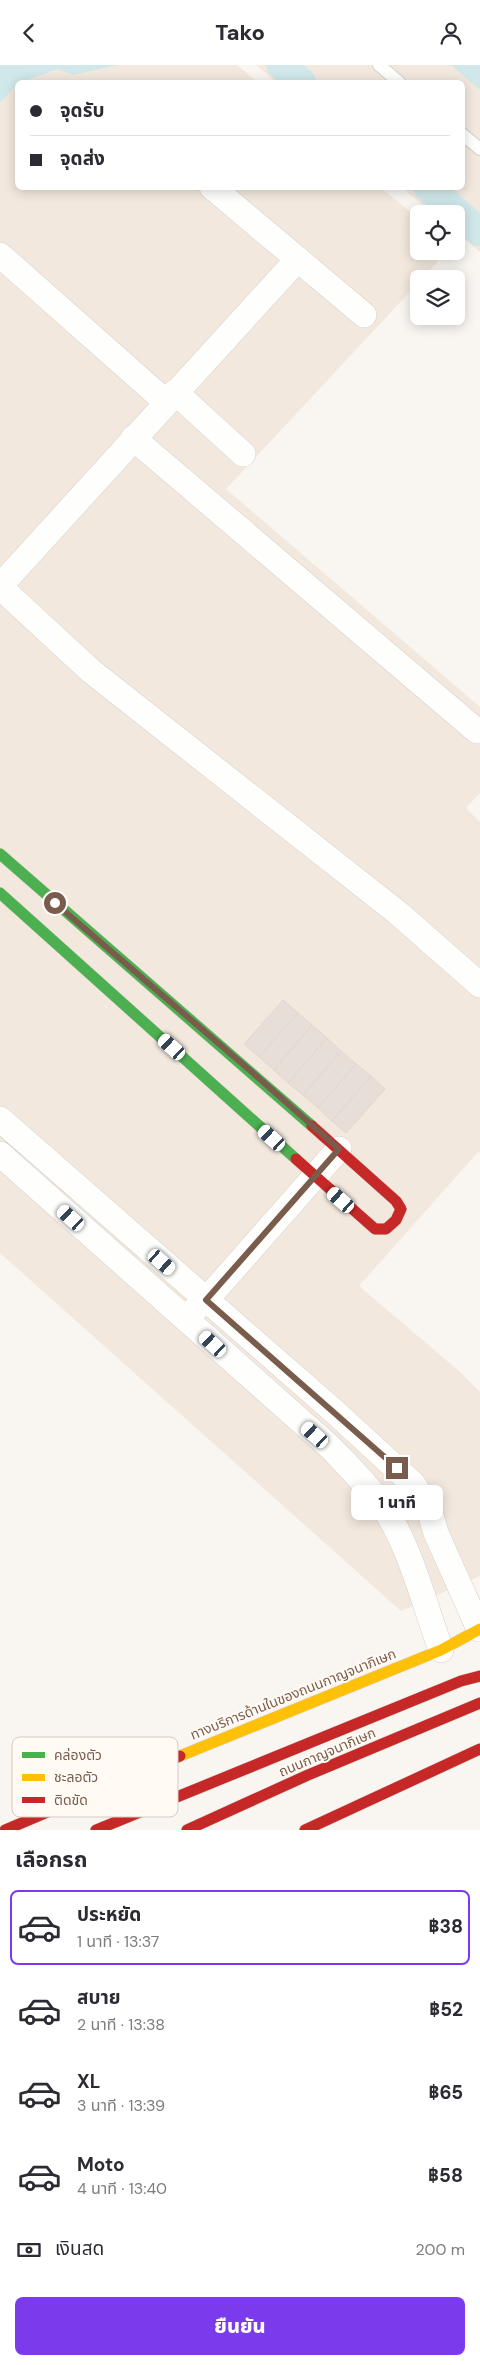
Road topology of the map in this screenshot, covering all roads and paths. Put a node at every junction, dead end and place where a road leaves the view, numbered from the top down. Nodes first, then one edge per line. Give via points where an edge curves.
1 (379, 65) edge
2 (396, 80) edge
3 (465, 136) edge
4 (480, 149) edge
5 (216, 190) edge
6 (0, 255) edge
7 (298, 259) junction
8 (364, 315) dead end
9 (170, 397) junction
10 (133, 438) junction
11 (243, 454) dead end
12 (0, 587) edge
13 (477, 731) dead end
14 (0, 854) edge
15 (0, 893) edge
16 (480, 985) edge
17 (0, 1119) edge
18 (339, 1149) junction
19 (0, 1155) edge
20 (315, 1176) junction
21 (206, 1300) junction
22 (184, 1319) junction
23 (480, 1629) edge
24 (441, 1650) junction
25 (480, 1676) edge
26 (480, 1703) edge
27 (480, 1749) edge
28 (178, 1757) edge
29 (178, 1797) edge
30 (36, 1817) edge
31 (128, 1817) edge
32 (5, 1830) edge
33 (96, 1830) edge
34 (187, 1830) edge
35 (305, 1830) edge

1 - 2 lane
3 - 4 lane
5 - 7 street
6 - 9 street
7 - 8 street
7 - 9 street
9 - 10 street
9 - 11 street
10 - 12 street
10 - 13 street
12 - 16 street via 91,671 398,913
14 - 18 main road
15 - 20 main road
17 - 21 street
18 - 20 street
18 - 20 main road via 396,1201 401,1209 400,1215 391,1225 379,1230
19 - 22 street
20 - 21 street
21 - 22 street
21 - 23 street via 414,1484 429,1509 436,1533
22 - 24 street via 330,1447 368,1486 402,1541
23 - 24 main road, ทางบริการด้านในของถนนกาญจนาภิเษก
24 - 28 main road, ทางบริการด้านในของถนนกาญจนาภิเษก
25 - 29 main road
26 - 34 main road, ถนนกาญจนาภิเษก
27 - 35 main road
30 - 32 main road, ทางบริการด้านในของถนนกาญจนาภิเษก
31 - 33 main road

